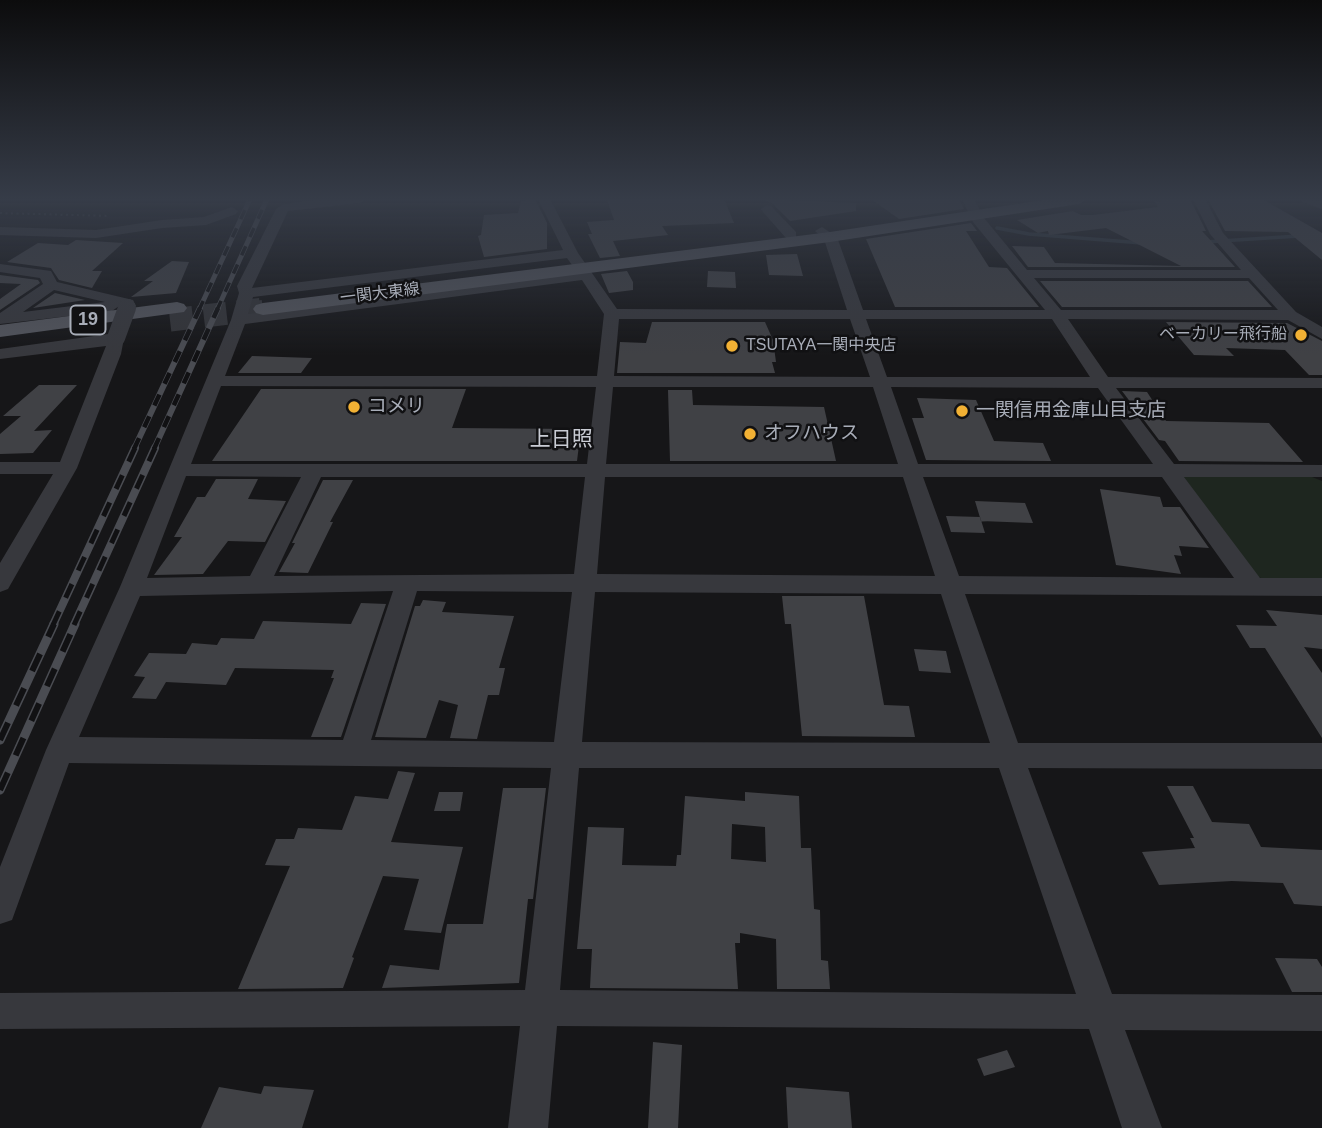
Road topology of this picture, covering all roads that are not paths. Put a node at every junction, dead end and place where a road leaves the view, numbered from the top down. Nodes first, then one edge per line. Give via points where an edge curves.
1 (262, 252) edge
2 (572, 252) edge
3 (673, 252) edge
4 (685, 252) edge
5 (832, 252) edge
6 (1008, 252) edge
7 (1234, 252) edge
8 (579, 265) junction
9 (0, 268) edge
10 (1026, 274) junction
11 (1255, 274) junction
12 (51, 285) junction
13 (246, 293) junction
14 (128, 304) junction
15 (265, 304) tunnel mouth
16 (612, 314) junction
17 (855, 314) junction
18 (1057, 315) junction
19 (1292, 315) junction
20 (239, 320) junction
21 (1, 323) edge
22 (1322, 334) edge
23 (116, 339) junction
24 (0, 342) edge
25 (0, 354) edge
26 (213, 381) junction
27 (604, 381) junction
28 (878, 383) junction
29 (1103, 383) junction
30 (1322, 383) edge
31 (0, 468) edge
32 (66, 468) junction
33 (315, 468) junction
34 (179, 470) junction
35 (595, 470) junction
36 (1168, 470) junction
37 (909, 471) junction
38 (1322, 471) edge
39 (408, 582) junction
40 (0, 583) edge
41 (584, 583) junction
42 (257, 586) junction
43 (950, 586) junction
44 (1254, 586) junction
45 (132, 587) junction
46 (1322, 588) edge
47 (60, 750) junction
48 (352, 753) junction
49 (1008, 753) junction
50 (568, 755) junction
51 (1322, 755) edge
52 (0, 908) edge
53 (541, 1009) junction
54 (0, 1011) edge
55 (1102, 1011) junction
56 (1322, 1013) edge
57 (528, 1128) edge
58 (1142, 1128) edge

1 - 13 street via 244,286
2 - 8 street
3 - 8 main road, 一関大東線
4 - 8 main road, 一関大東線
5 - 17 street
6 - 10 street
7 - 11 street
8 - 13 street
8 - 15 main road, 一関大東線
8 - 16 street
8 - 20 street
9 - 12 street via 46,274
10 - 11 street
10 - 18 street
11 - 19 street
12 - 14 street
12 - 21 street
13 - 20 street
14 - 21 street
14 - 23 street, bridge
16 - 17 street
16 - 27 street
17 - 18 street
17 - 28 street
18 - 19 street
18 - 29 street
19 - 22 street
20 - 26 street
21 - 24 main road, 19 via 173,314
23 - 25 street
23 - 32 street
26 - 27 street
26 - 34 street
27 - 28 street
27 - 35 street
28 - 29 street
28 - 37 street
29 - 30 street
29 - 36 street
31 - 32 street
32 - 40 street
33 - 34 street
33 - 35 street
33 - 42 street
34 - 45 street
35 - 37 street
35 - 41 street
36 - 37 street
36 - 38 street
36 - 44 street
37 - 43 street
39 - 41 street
39 - 42 street
39 - 48 street
41 - 43 street
41 - 50 street
42 - 45 street
43 - 44 street
43 - 49 street
44 - 46 street
45 - 47 street
47 - 48 street
47 - 52 street
48 - 50 street
49 - 50 street
49 - 51 street
49 - 55 street
50 - 53 street
53 - 54 street
53 - 55 street
53 - 57 street
55 - 56 street
55 - 58 street

